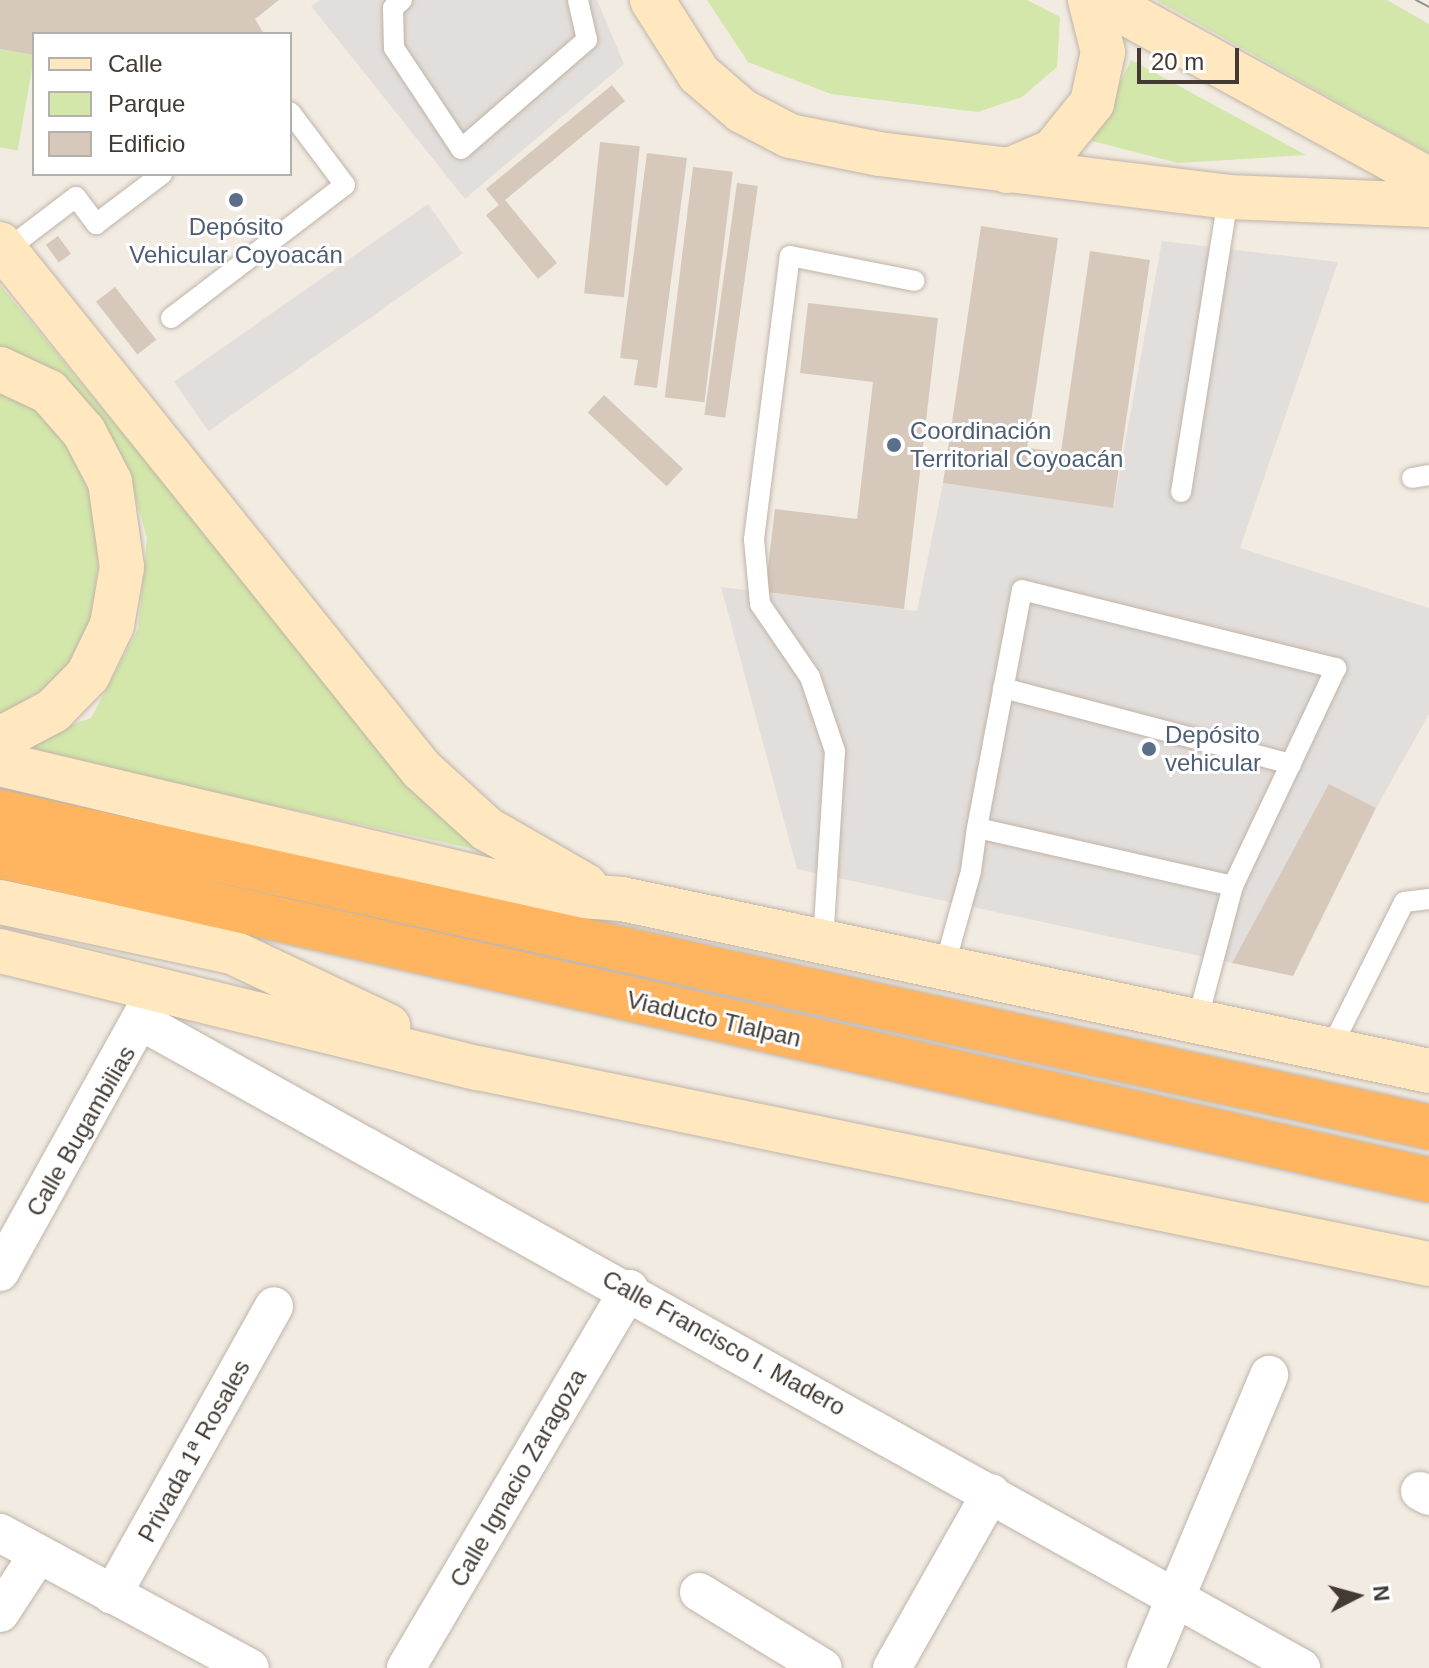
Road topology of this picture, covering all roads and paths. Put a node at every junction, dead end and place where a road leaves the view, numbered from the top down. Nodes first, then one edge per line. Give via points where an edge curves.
1 (402, 0) edge
2 (578, 0) edge
3 (652, 0) edge
4 (1090, 0) edge
5 (1102, 0) edge
6 (292, 115) edge
7 (1007, 171) junction
8 (159, 176) edge
9 (1429, 180) edge
10 (1228, 197) junction
11 (1429, 205) edge
12 (3, 247) edge
13 (915, 281) dead end
14 (171, 318) dead end
15 (0, 369) edge
16 (1181, 492) dead end
17 (1003, 688) junction
18 (0, 739) edge
19 (0, 764) edge
20 (1291, 764) junction
21 (0, 812) edge
22 (977, 828) junction
23 (0, 856) edge
24 (1233, 886) junction
25 (622, 899) junction
26 (1429, 899) edge
27 (0, 902) edge
28 (823, 942) junction
29 (0, 951) edge
30 (944, 968) junction
31 (149, 1005) junction
32 (1197, 1022) junction
33 (1330, 1050) junction
34 (478, 1068) junction
35 (1429, 1071) edge
36 (1429, 1127) edge
37 (1429, 1180) edge
38 (1429, 1264) edge
39 (0, 1272) edge
40 (629, 1289) junction
41 (274, 1306) dead end
42 (1269, 1375) dead end
43 (991, 1493) junction
44 (0, 1533) edge
45 (38, 1555) junction
46 (699, 1592) dead end
47 (112, 1595) junction
48 (1177, 1600) junction
49 (0, 1613) edge
50 (250, 1668) edge
51 (406, 1668) edge
52 (823, 1668) edge
53 (892, 1668) edge
54 (1146, 1668) edge
55 (1301, 1668) edge

1 - 2 lane via 393,8 394,48 461,149 587,40
3 - 7 main road via 699,74 765,125 834,146
4 - 7 main road via 1103,52 1092,103 1053,151
5 - 9 main road
6 - 14 lane via 345,185
7 - 10 main road
8 - 12 lane via 96,224 76,197
10 - 11 main road
10 - 16 lane
12 - 25 main road via 421,769 519,851
13 - 28 lane via 790,256 754,539 760,604 810,677 835,751
15 - 18 main road via 49,392 84,432 110,482 122,553 112,625 88,675 53,711
17 - 20 lane
17 - 20 lane via 1022,590 1336,668
17 - 22 lane
19 - 25 main road via 542,893
20 - 24 lane
21 - 36 highway, Viaducto Tlalpan
22 - 24 lane
22 - 30 lane
23 - 37 highway, Viaducto Tlalpan
24 - 32 lane
25 - 28 main road
26 - 33 lane via 1404,902
27 - 34 main road via 232,952
28 - 30 main road
29 - 31 main road
30 - 32 main road
31 - 34 main road
31 - 39 street, Calle Bugambilias
31 - 40 street, Calle Francisco I. Madero
32 - 33 main road
33 - 35 main road
34 - 38 main road
40 - 43 street, Calle Francisco I. Madero
40 - 51 street, Calle Ignacio Zaragoza
41 - 47 street, Privada 1ª Rosales
42 - 48 street via 1190,1553
43 - 48 street, Calle Francisco I. Madero
43 - 53 street
44 - 45 street
45 - 47 street
45 - 49 street
46 - 52 street
47 - 50 street
48 - 54 street
48 - 55 street, Calle Francisco I. Madero

